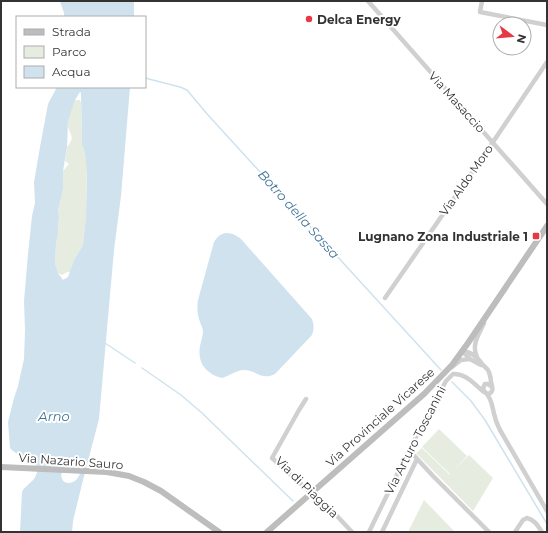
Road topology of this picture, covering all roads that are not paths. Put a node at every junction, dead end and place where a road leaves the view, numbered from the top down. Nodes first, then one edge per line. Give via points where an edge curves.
1 (368, 1) edge
2 (482, 1) edge
3 (547, 25) edge
4 (547, 62) edge
5 (493, 142) junction
6 (547, 204) edge
7 (547, 226) edge
8 (384, 298) dead end
9 (488, 314) junction
10 (462, 351) junction
11 (478, 358) junction
12 (470, 359) junction
13 (484, 367) junction
14 (490, 376) junction
15 (439, 379) junction
16 (485, 384) junction
17 (477, 385) junction
18 (492, 389) junction
19 (485, 392) junction
20 (306, 399) dead end
21 (491, 401) junction
22 (409, 450) junction
23 (417, 459) junction
24 (1, 468) edge
25 (311, 493) junction
26 (547, 511) edge
27 (219, 532) edge
28 (267, 532) edge
29 (352, 532) edge
30 (369, 532) edge
31 (382, 532) edge
32 (489, 532) edge
33 (515, 532) edge
34 (542, 532) edge

1 - 5 street, Via Masaccio
2 - 3 street via 480,12
4 - 5 street, Via Aldo Moro
5 - 6 street, Via Masaccio
5 - 8 street, Via Aldo Moro
7 - 9 main road, Via Provinciale Vicarese
9 - 10 main road, Via Provinciale Vicarese
9 - 11 street via 475,344
10 - 11 street
10 - 12 street
10 - 15 main road, Via Provinciale Vicarese
11 - 13 street
12 - 13 street
12 - 15 street via 459,362
13 - 14 street
14 - 16 street
14 - 18 street
15 - 25 main road, Via Provinciale Vicarese
16 - 17 street
16 - 18 street via 490,384
16 - 19 street
17 - 19 street
17 - 22 street, Via Arturo Toscanini via 462,375 450,376
18 - 19 street via 489,393
18 - 21 street
19 - 21 street
20 - 25 street, Via di Piaggia via 272,458
21 - 26 street via 500,430
22 - 23 street
22 - 30 street, Via Arturo Toscanini
23 - 31 street
23 - 32 street
24 - 27 main road, Via Nazario Sauro via 107,472 129,476 165,494
25 - 28 main road, Via Provinciale Vicarese
25 - 29 street, Via di Piaggia
33 - 34 street via 527,518 534,521

